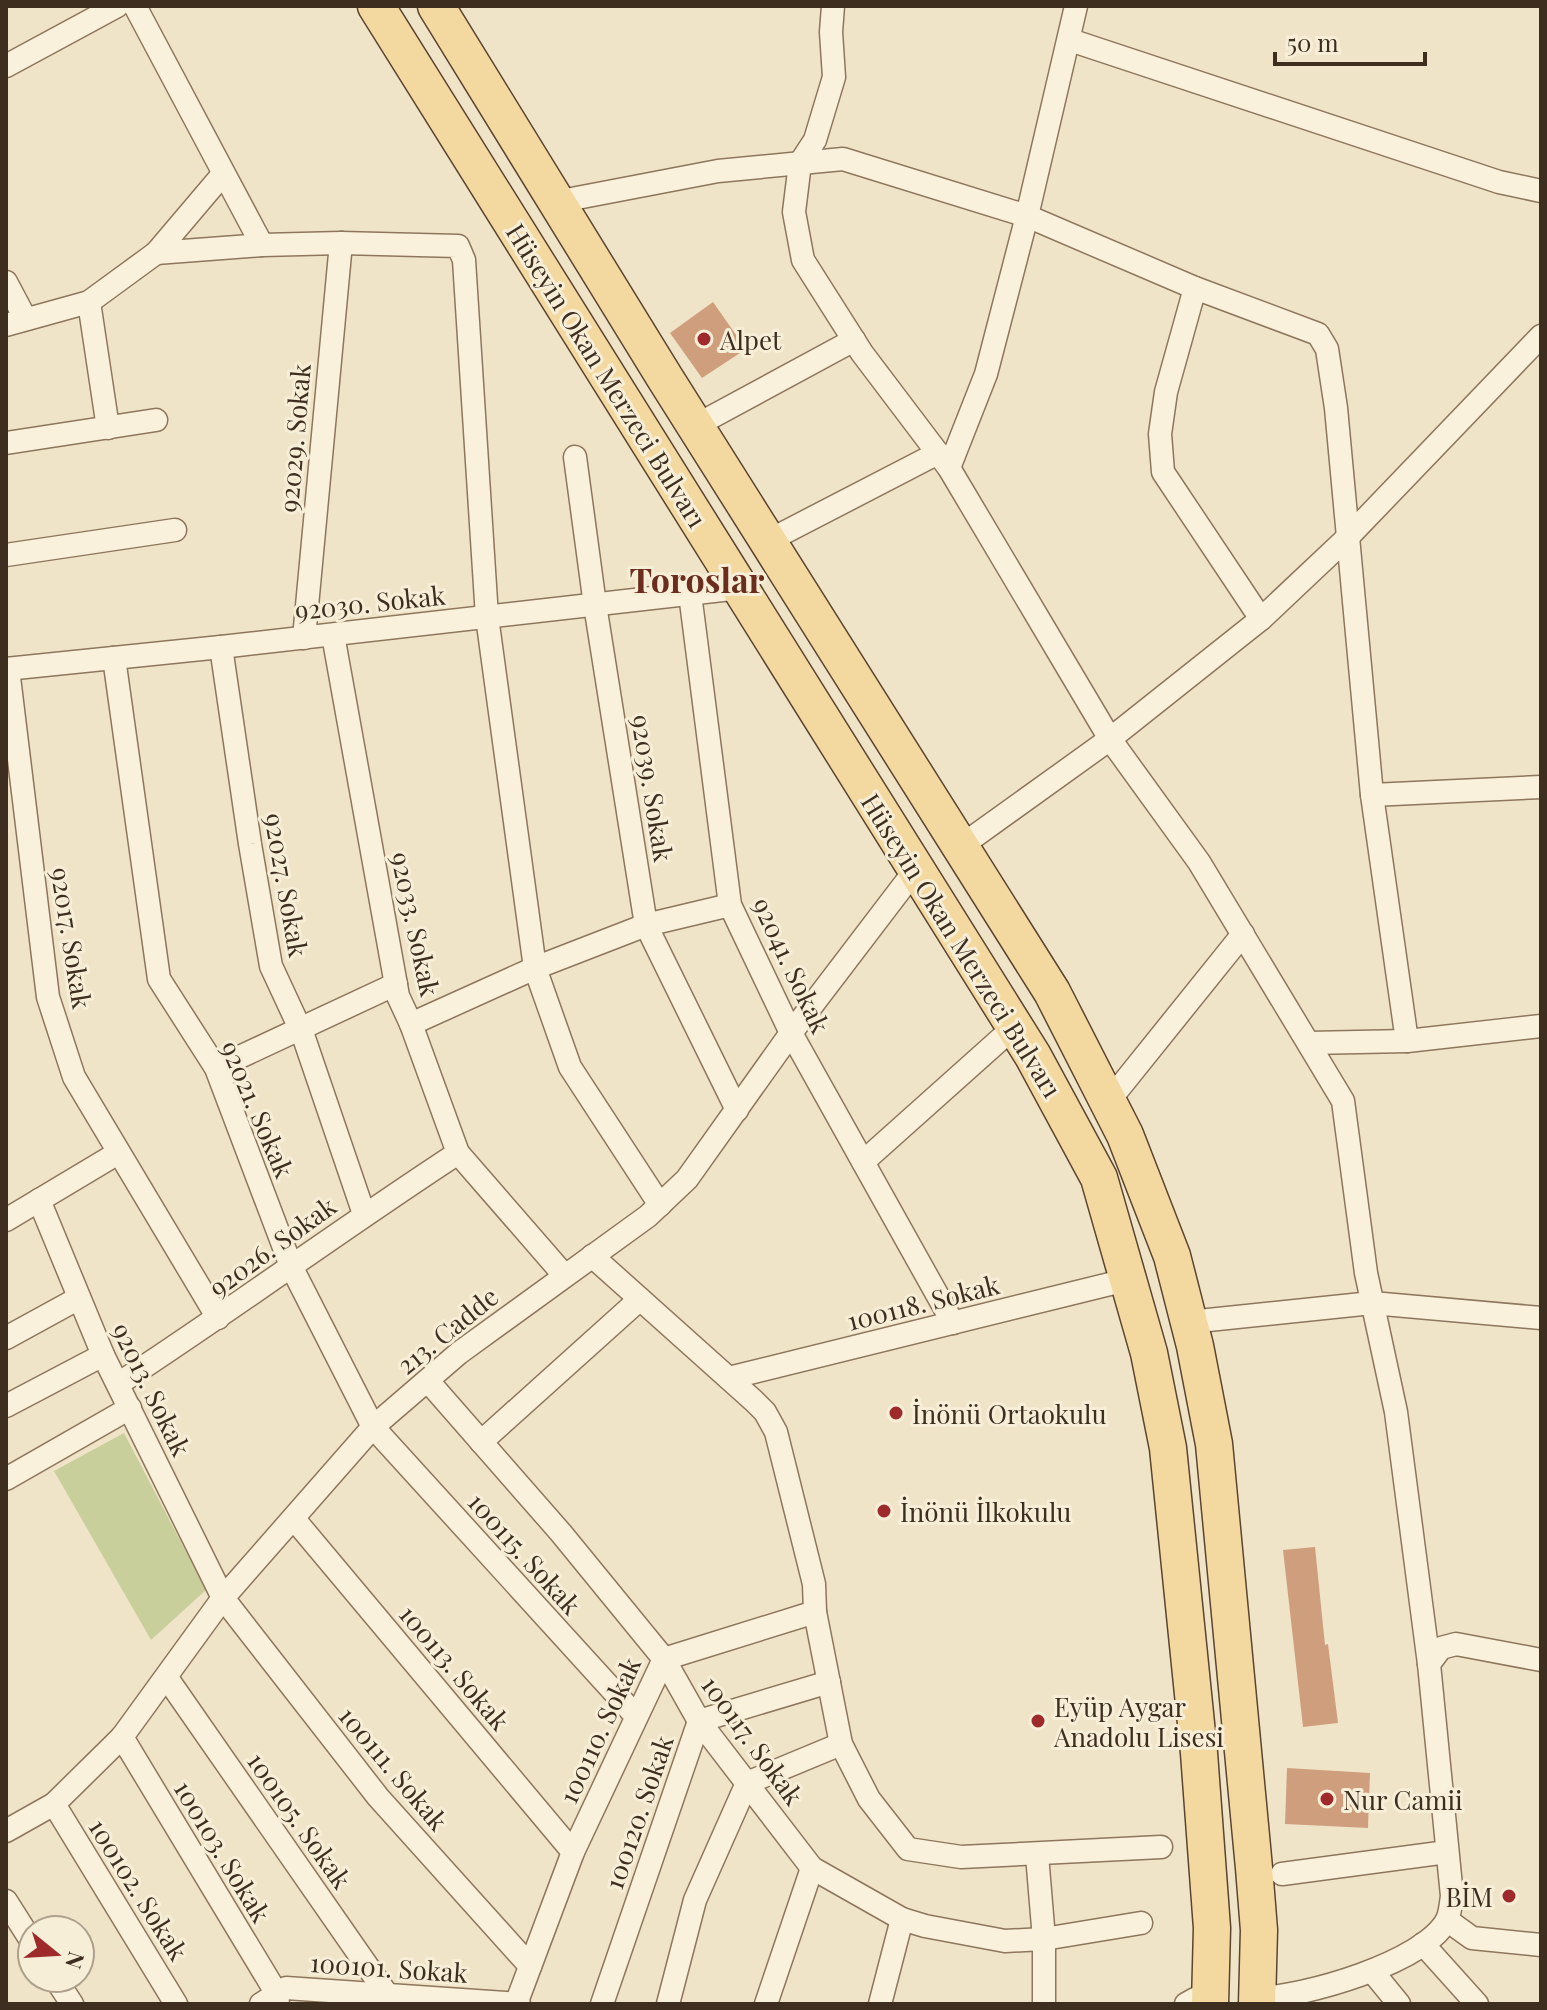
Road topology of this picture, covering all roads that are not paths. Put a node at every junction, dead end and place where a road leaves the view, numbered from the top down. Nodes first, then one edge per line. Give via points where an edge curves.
1 (117, 6) edge
2 (135, 6) edge
3 (376, 6) edge
4 (436, 6) edge
5 (821, 6) edge
6 (833, 6) edge
7 (1076, 6) edge
8 (831, 32) junction
9 (1070, 40) junction
10 (6, 66) edge
11 (800, 163) junction
12 (223, 174) junction
13 (1541, 191) edge
14 (556, 202) junction
15 (1027, 216) junction
16 (341, 243) junction
17 (262, 245) junction
18 (156, 253) junction
19 (6, 282) edge
20 (1195, 288) junction
21 (89, 302) junction
22 (16, 322) edge
23 (1541, 336) edge
24 (854, 340) junction
25 (156, 420) dead end
26 (695, 426) junction
27 (108, 428) junction
28 (7, 439) edge
29 (575, 457) dead end
30 (943, 461) junction
31 (175, 530) dead end
32 (1348, 537) junction
33 (768, 541) junction
34 (6, 555) edge
35 (740, 588) junction
36 (690, 594) junction
37 (595, 605) junction
38 (487, 617) junction
39 (1261, 619) junction
40 (333, 635) junction
41 (304, 638) junction
42 (221, 647) junction
43 (114, 658) junction
44 (7, 669) edge
45 (1110, 739) junction
46 (1541, 787) edge
47 (1372, 795) junction
48 (961, 846) junction
49 (916, 869) junction
50 (730, 905) junction
51 (646, 925) junction
52 (1243, 934) junction
53 (535, 968) junction
54 (396, 984) junction
55 (411, 1024) junction
56 (1541, 1026) edge
57 (1014, 1027) junction
58 (300, 1029) junction
59 (791, 1033) junction
60 (1407, 1041) junction
61 (1309, 1043) junction
62 (216, 1068) junction
63 (1108, 1102) junction
64 (737, 1110) junction
65 (118, 1153) junction
66 (458, 1153) junction
67 (863, 1162) junction
68 (39, 1200) junction
69 (660, 1205) junction
70 (364, 1214) junction
71 (6, 1220) edge
72 (592, 1256) junction
73 (291, 1266) junction
74 (564, 1275) junction
75 (1130, 1279) junction
76 (79, 1298) junction
77 (640, 1299) junction
78 (1372, 1303) junction
79 (218, 1318) junction
80 (1541, 1318) edge
81 (1189, 1322) junction
82 (953, 1323) junction
83 (6, 1338) edge
84 (103, 1355) junction
85 (729, 1378) junction
86 (428, 1381) junction
87 (118, 1384) junction
88 (6, 1406) edge
89 (130, 1408) junction
90 (373, 1427) junction
91 (481, 1442) junction
92 (6, 1479) edge
93 (294, 1519) junction
94 (223, 1598) junction
95 (815, 1612) junction
96 (664, 1659) junction
97 (1541, 1660) edge
98 (1429, 1664) junction
99 (167, 1678) junction
100 (829, 1682) junction
101 (636, 1716) junction
102 (699, 1721) junction
103 (122, 1737) junction
104 (841, 1744) junction
105 (747, 1783) junction
106 (54, 1804) junction
107 (8, 1824) edge
108 (1161, 1847) dead end
109 (573, 1852) junction
110 (1447, 1852) junction
111 (1037, 1855) junction
112 (812, 1868) junction
113 (1282, 1874) dead end
114 (902, 1919) junction
115 (1447, 1920) junction
116 (1141, 1923) dead end
117 (1044, 1939) junction
118 (1423, 1944) junction
119 (1541, 1945) edge
120 (530, 1966) junction
121 (1372, 1971) junction
122 (398, 1997) edge
123 (272, 2001) edge
124 (1271, 2001) edge
125 (1197, 2002) edge
126 (176, 2004) edge
127 (517, 2004) edge
128 (602, 2004) edge
129 (668, 2004) edge
130 (766, 2004) edge
131 (880, 2004) edge
132 (1044, 2004) edge
133 (1399, 2004) edge
134 (1477, 2004) edge

1 - 10 street
2 - 12 street
3 - 35 main road, Hüseyin Okan Merzeci Bulvarı
4 - 14 main road, Hüseyin Okan Merzeci Bulvarı
5 - 8 street
6 - 8 street
7 - 9 street
8 - 11 street via 834,77 815,140
9 - 13 street via 1499,182
9 - 15 street
11 - 14 street via 718,171
11 - 15 street via 843,159
11 - 24 street via 794,212 803,260
12 - 17 street
12 - 18 street
14 - 26 main road, Hüseyin Okan Merzeci Bulvarı
15 - 20 street
15 - 30 street via 986,374
16 - 17 street
16 - 38 street via 458,246 464,260
16 - 41 street, 92029. Sokak
17 - 18 street
18 - 21 street
19 - 22 street
20 - 32 street via 1318,334 1327,349
20 - 39 street via 1166,392 1160,434 1163,472
21 - 22 street
21 - 27 street
23 - 32 street
24 - 26 street
24 - 30 street
25 - 27 street
26 - 33 main road, Hüseyin Okan Merzeci Bulvarı
27 - 28 street
29 - 37 street, 92039. Sokak
30 - 33 street
30 - 45 street
31 - 34 street
32 - 39 street
32 - 47 street
33 - 48 main road, Hüseyin Okan Merzeci Bulvarı
35 - 36 street, 92030. Sokak
35 - 49 main road, Hüseyin Okan Merzeci Bulvarı
36 - 37 street, 92030. Sokak
36 - 50 street, 92041. Sokak
37 - 38 street, 92030. Sokak
37 - 51 street, 92039. Sokak
38 - 40 street, 92030. Sokak
38 - 53 street
39 - 45 street
40 - 41 street, 92030. Sokak
40 - 54 street, 92033. Sokak
41 - 42 street, 92030. Sokak
42 - 43 street, 92030. Sokak
42 - 58 street, 92027. Sokak via 271,966
43 - 44 street, 92030. Sokak
43 - 62 street, 92021. Sokak via 159,979
44 - 65 street, 92017. Sokak via 48,997 74,1077
45 - 48 street
45 - 52 street via 1199,862
46 - 47 street
47 - 60 street
48 - 63 main road, Hüseyin Okan Merzeci Bulvarı via 1052,992
49 - 57 main road, Hüseyin Okan Merzeci Bulvarı
49 - 59 street, 213. Cadde
50 - 51 street
50 - 59 street, 92041. Sokak
51 - 53 street
51 - 64 street, 92039. Sokak
52 - 61 street
52 - 63 street
53 - 55 street
53 - 69 street via 570,1067
54 - 55 street, 92033. Sokak
54 - 58 street
55 - 66 street, 92033. Sokak
56 - 60 street
57 - 67 street
57 - 75 main road, Hüseyin Okan Merzeci Bulvarı via 1099,1178
58 - 62 street
58 - 70 street, 92027. Sokak
59 - 64 street, 213. Cadde
59 - 67 street, 92041. Sokak
60 - 61 street
61 - 78 street via 1343,1101
62 - 73 street, 92021. Sokak
63 - 81 main road, Hüseyin Okan Merzeci Bulvarı via 1172,1256
64 - 69 street, 213. Cadde via 687,1179
65 - 68 street
65 - 79 street, 92017. Sokak
66 - 70 street, 92026. Sokak
66 - 74 street, 92033. Sokak
67 - 82 street, 92041. Sokak
68 - 71 street
68 - 76 street, 92013. Sokak
69 - 72 street, 213. Cadde
70 - 73 street, 92026. Sokak
72 - 74 street, 213. Cadde
72 - 77 street
73 - 79 street, 92026. Sokak
73 - 90 street, 92021. Sokak
74 - 86 street, 213. Cadde
75 - 82 street, 100118. Sokak
75 - 125 main road, Hüseyin Okan Merzeci Bulvarı via 1168,1448 1199,1753 1212,1928
76 - 83 street
76 - 84 street, 92013. Sokak
77 - 85 street
77 - 91 street
78 - 80 street
78 - 81 street
78 - 98 street via 1396,1412
79 - 87 street, 92026. Sokak
81 - 124 main road, Hüseyin Okan Merzeci Bulvarı via 1214,1444 1259,1930
82 - 85 street, 100118. Sokak
84 - 87 street, 92013. Sokak
84 - 88 street
85 - 95 street via 765,1412 776,1432 814,1584
86 - 90 street, 213. Cadde
86 - 91 street, 100117. Sokak
87 - 89 street, 92013. Sokak
89 - 92 street
89 - 94 street, 92013. Sokak
90 - 93 street, 213. Cadde
90 - 101 street, 100115. Sokak
91 - 96 street, 100117. Sokak
93 - 94 street, 213. Cadde
93 - 109 street, 100113. Sokak
94 - 99 street, 213. Cadde
94 - 120 street, 100111. Sokak via 378,1797
95 - 96 street, 100110. Sokak
95 - 100 street
96 - 101 street, 100110. Sokak
96 - 102 street, 100117. Sokak
97 - 98 street via 1456,1644 1441,1648
98 - 110 street
99 - 103 street, 213. Cadde
99 - 122 street, 100105. Sokak
100 - 102 street, 100120. Sokak
100 - 104 street
101 - 109 street, 100110. Sokak
102 - 105 street, 100117. Sokak
102 - 128 street, 100120. Sokak
103 - 106 street, 213. Cadde
103 - 123 street, 100103. Sokak
104 - 105 street
104 - 111 street via 869,1799 908,1849 961,1857
105 - 112 street, 100117. Sokak
105 - 129 street via 695,1900
106 - 107 street, 213. Cadde
106 - 126 street, 100102. Sokak
108 - 111 street
109 - 120 street, 100110. Sokak
110 - 113 street
110 - 115 street via 1452,1896
111 - 117 street
112 - 114 street, 100117. Sokak
112 - 130 street
114 - 117 street, 100117. Sokak via 1005,1941
114 - 131 street
115 - 118 street
115 - 119 street via 1472,1938
116 - 117 street, 100117. Sokak
117 - 132 street
118 - 121 street
118 - 134 street
120 - 127 street, 100110. Sokak
121 - 124 street
121 - 133 street
122 - 123 street, 100101. Sokak via 286,1988
122 - 127 street, 100101. Sokak

